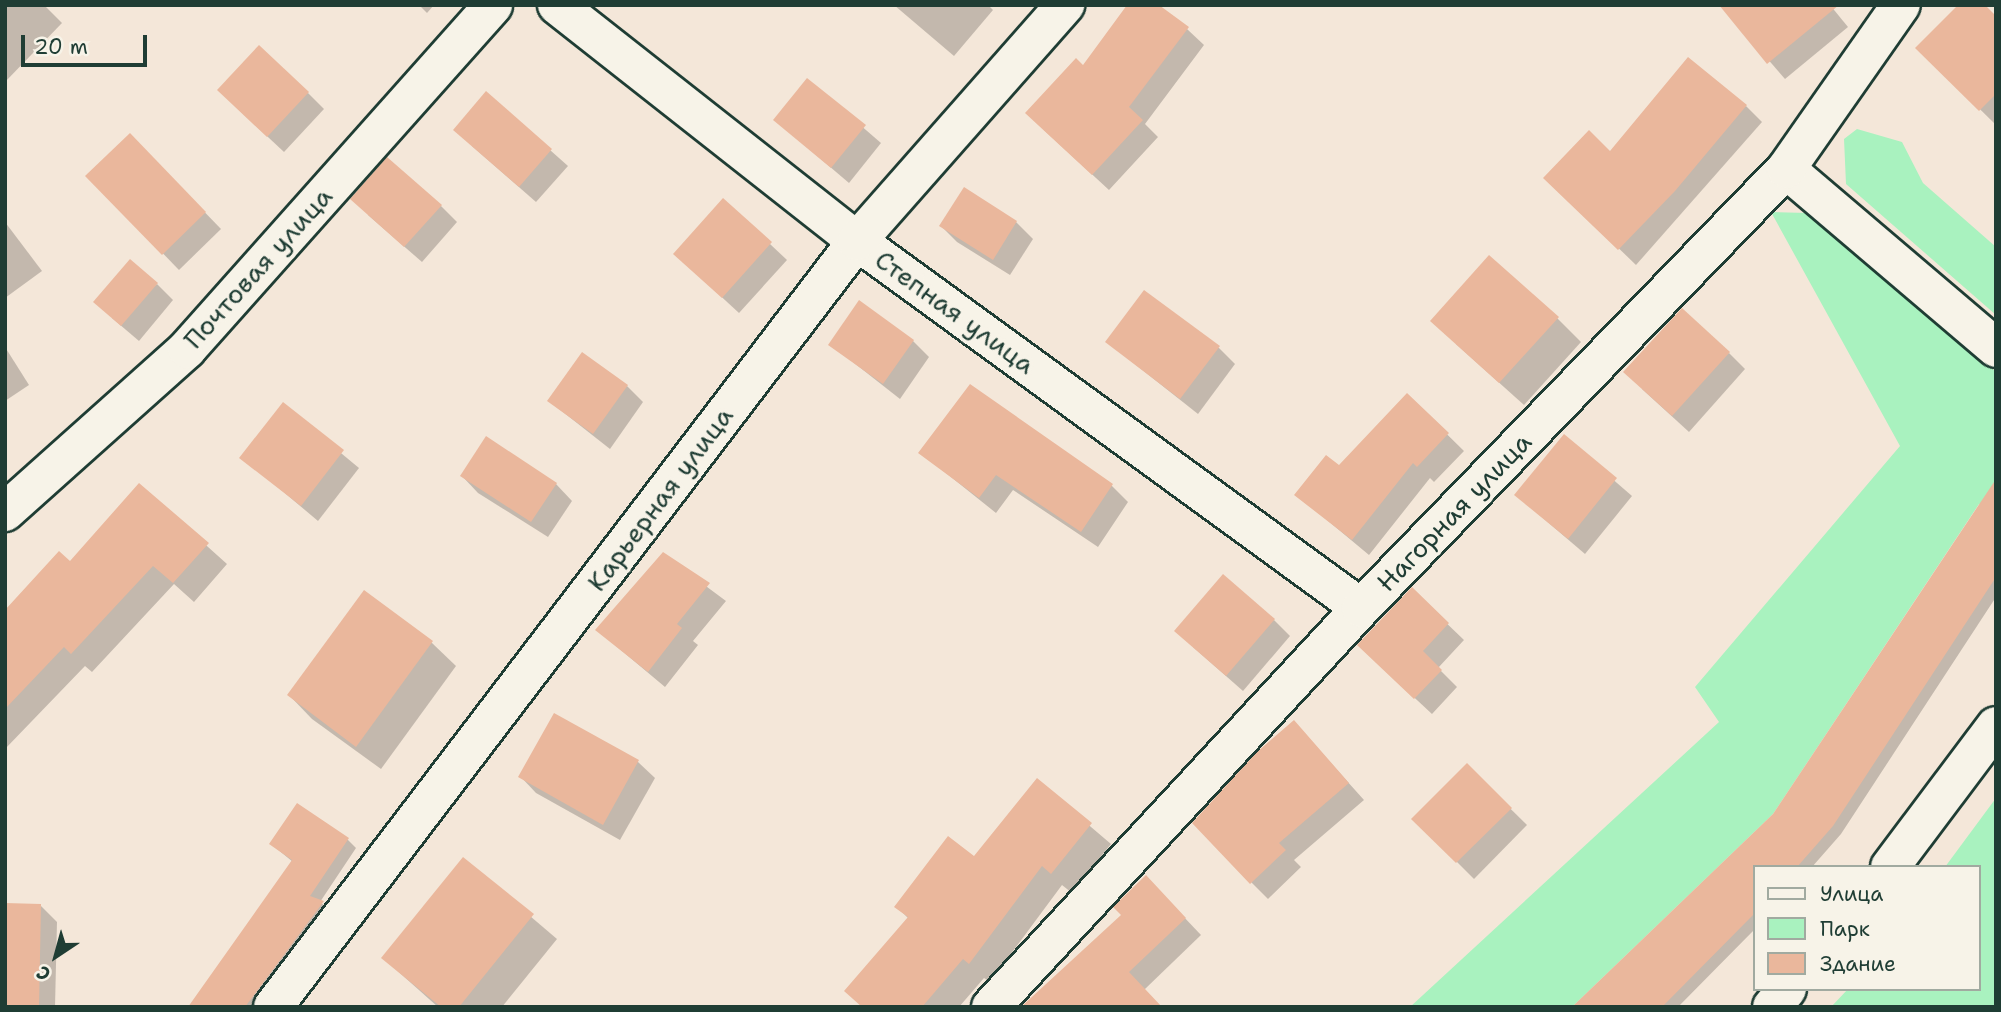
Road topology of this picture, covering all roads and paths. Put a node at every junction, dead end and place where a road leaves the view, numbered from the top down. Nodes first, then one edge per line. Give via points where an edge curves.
1 (493, 5) edge
2 (557, 5) edge
3 (1065, 5) edge
4 (1901, 5) edge
5 (1786, 169) junction
6 (857, 241) junction
7 (1996, 348) edge
8 (5, 512) edge
9 (1361, 608) junction
10 (1996, 726) edge
11 (1892, 865) edge
12 (1785, 991) edge
13 (273, 1007) edge
14 (991, 1007) edge
15 (1772, 1007) edge

1 - 8 street, Почтовая улица via 187,349
2 - 6 street, Степная улица
3 - 6 street, Карьерная улица
4 - 5 street, Нагорная улица
5 - 7 street
5 - 9 street, Нагорная улица
6 - 9 street, Степная улица
6 - 13 street, Карьерная улица
9 - 14 street, Нагорная улица
10 - 11 street
12 - 15 street

